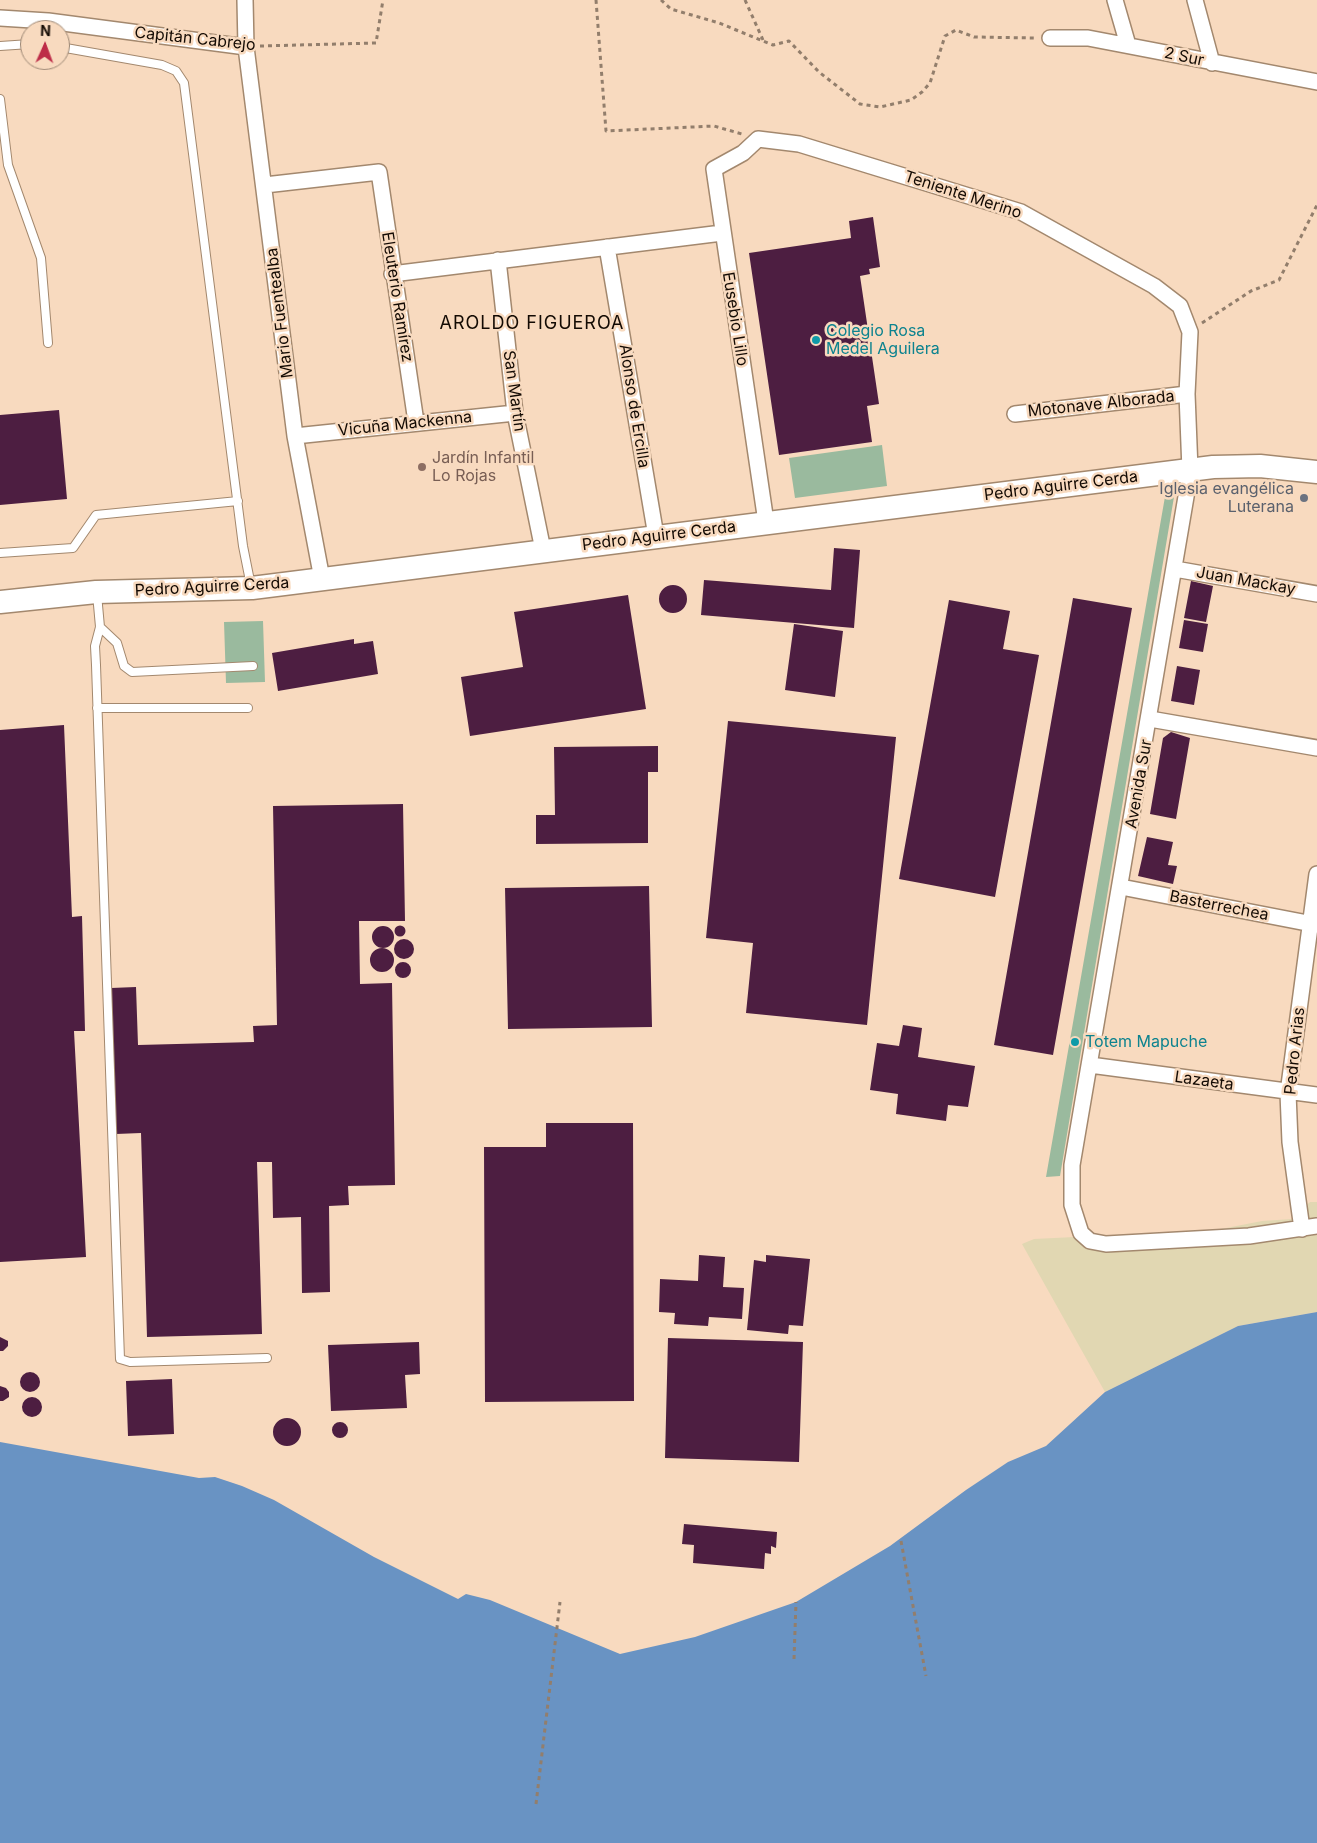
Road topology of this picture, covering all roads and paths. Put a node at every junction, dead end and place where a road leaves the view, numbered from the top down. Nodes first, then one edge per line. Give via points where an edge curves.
1 (245, 0) edge
2 (383, 0) edge
3 (596, 0) edge
4 (661, 0) edge
5 (745, 0) edge
6 (1115, 0) edge
7 (1195, 0) edge
8 (0, 18) edge
9 (1050, 38) joint
10 (764, 41) junction
11 (20, 45) edge
12 (1128, 45) junction
13 (0, 46) edge
14 (246, 47) junction
15 (70, 49) edge
16 (1212, 63) junction
17 (1317, 82) edge
18 (0, 99) edge
19 (758, 139) junction
20 (265, 185) junction
21 (1317, 204) edge
22 (722, 233) junction
23 (607, 247) junction
24 (498, 260) junction
25 (392, 274) junction
26 (1190, 332) junction
27 (48, 343) dead end
28 (1187, 394) junction
29 (516, 413) junction
30 (1015, 414) dead end
31 (416, 422) junction
32 (295, 436) junction
33 (1190, 470) junction
34 (1317, 472) edge
35 (238, 501) junction
36 (766, 522) junction
37 (656, 536) junction
38 (543, 550) junction
39 (0, 553) edge
40 (1175, 569) junction
41 (322, 579) junction
42 (252, 588) junction
43 (96, 592) junction
44 (1317, 594) edge
45 (0, 602) edge
46 (100, 627) junction
47 (253, 666) dead end
48 (97, 708) junction
49 (248, 708) dead end
50 (1150, 719) junction
51 (1317, 748) edge
52 (1317, 874) edge
53 (1121, 887) junction
54 (1314, 924) edge
55 (1090, 1065) junction
56 (1288, 1093) junction
57 (1317, 1096) edge
58 (1310, 1227) edge
59 (267, 1358) dead end
60 (901, 1541) dead end
61 (560, 1602) dead end
62 (796, 1602) dead end
63 (794, 1659) dead end
64 (926, 1676) dead end
65 (536, 1804) dead end

1 - 14 street, Mario Fuentealba
2 - 14 path, Capitán Cabrejo via 376,43
3 - 19 path via 606,132 714,126
4 - 10 path via 672,9
5 - 10 path
6 - 12 street
7 - 16 street
8 - 14 street, Capitán Cabrejo via 48,21
9 - 10 path via 974,36 956,30 945,36 930,83 922,92 911,100 880,107 860,104 819,72 789,42 773,45
9 - 12 street, 2 Sur via 1088,38
11 - 13 lane
12 - 16 street, 2 Sur
14 - 20 street, Mario Fuentealba
15 - 35 lane via 162,65 176,71 184,83
16 - 17 street, 2 Sur
18 - 27 lane via 8,165 41,258
19 - 22 street, Eusebio Lillo via 743,153 714,169
19 - 26 street, Teniente Merino via 799,144 1021,212 1154,286 1180,306
20 - 25 street, Eleuterio Ramírez via 379,172
20 - 32 street, Mario Fuentealba
21 - 26 path via 1279,280 1251,291
22 - 23 street
22 - 36 street, Eusebio Lillo
23 - 24 street
23 - 37 street, Alonso de Ercilla
24 - 25 street
24 - 29 street, San Martín
25 - 31 street, Eleuterio Ramírez
26 - 28 street, Avenida Sur
28 - 30 street, Motonave Alborada
28 - 33 street, Avenida Sur
29 - 31 street, Vicuña Mackenna
29 - 38 street, San Martín
31 - 32 street, Vicuña Mackenna
32 - 41 street, Mario Fuentealba
33 - 34 street, Pedro Aguirre Cerda via 1240,465
33 - 36 street, Pedro Aguirre Cerda
33 - 40 street, Avenida Sur
35 - 39 lane via 96,515 73,548
35 - 42 lane
36 - 37 street, Pedro Aguirre Cerda
37 - 38 street, Pedro Aguirre Cerda
38 - 41 street, Pedro Aguirre Cerda
40 - 44 street, Juan Mackay
40 - 50 street, Avenida Sur
41 - 42 street, Pedro Aguirre Cerda
42 - 43 street, Pedro Aguirre Cerda
43 - 45 street, Pedro Aguirre Cerda
43 - 46 lane
46 - 47 lane via 117,643 124,666 132,672
46 - 48 lane via 95,646
48 - 49 lane
48 - 59 lane via 120,1359 130,1362
50 - 51 street
50 - 53 street, Avenida Sur
52 - 54 street, Pedro Arias
53 - 54 street, Basterrechea
53 - 55 street, Avenida Sur
54 - 56 street, Pedro Arias
55 - 56 street, Lazaeta
55 - 58 street, Avenida Sur via 1071,1177 1072,1205 1081,1233 1090,1241 1106,1244 1250,1236
56 - 57 street, Lazaeta
56 - 58 street, Pedro Arias via 1290,1142
60 - 64 path
61 - 65 path
62 - 63 path

